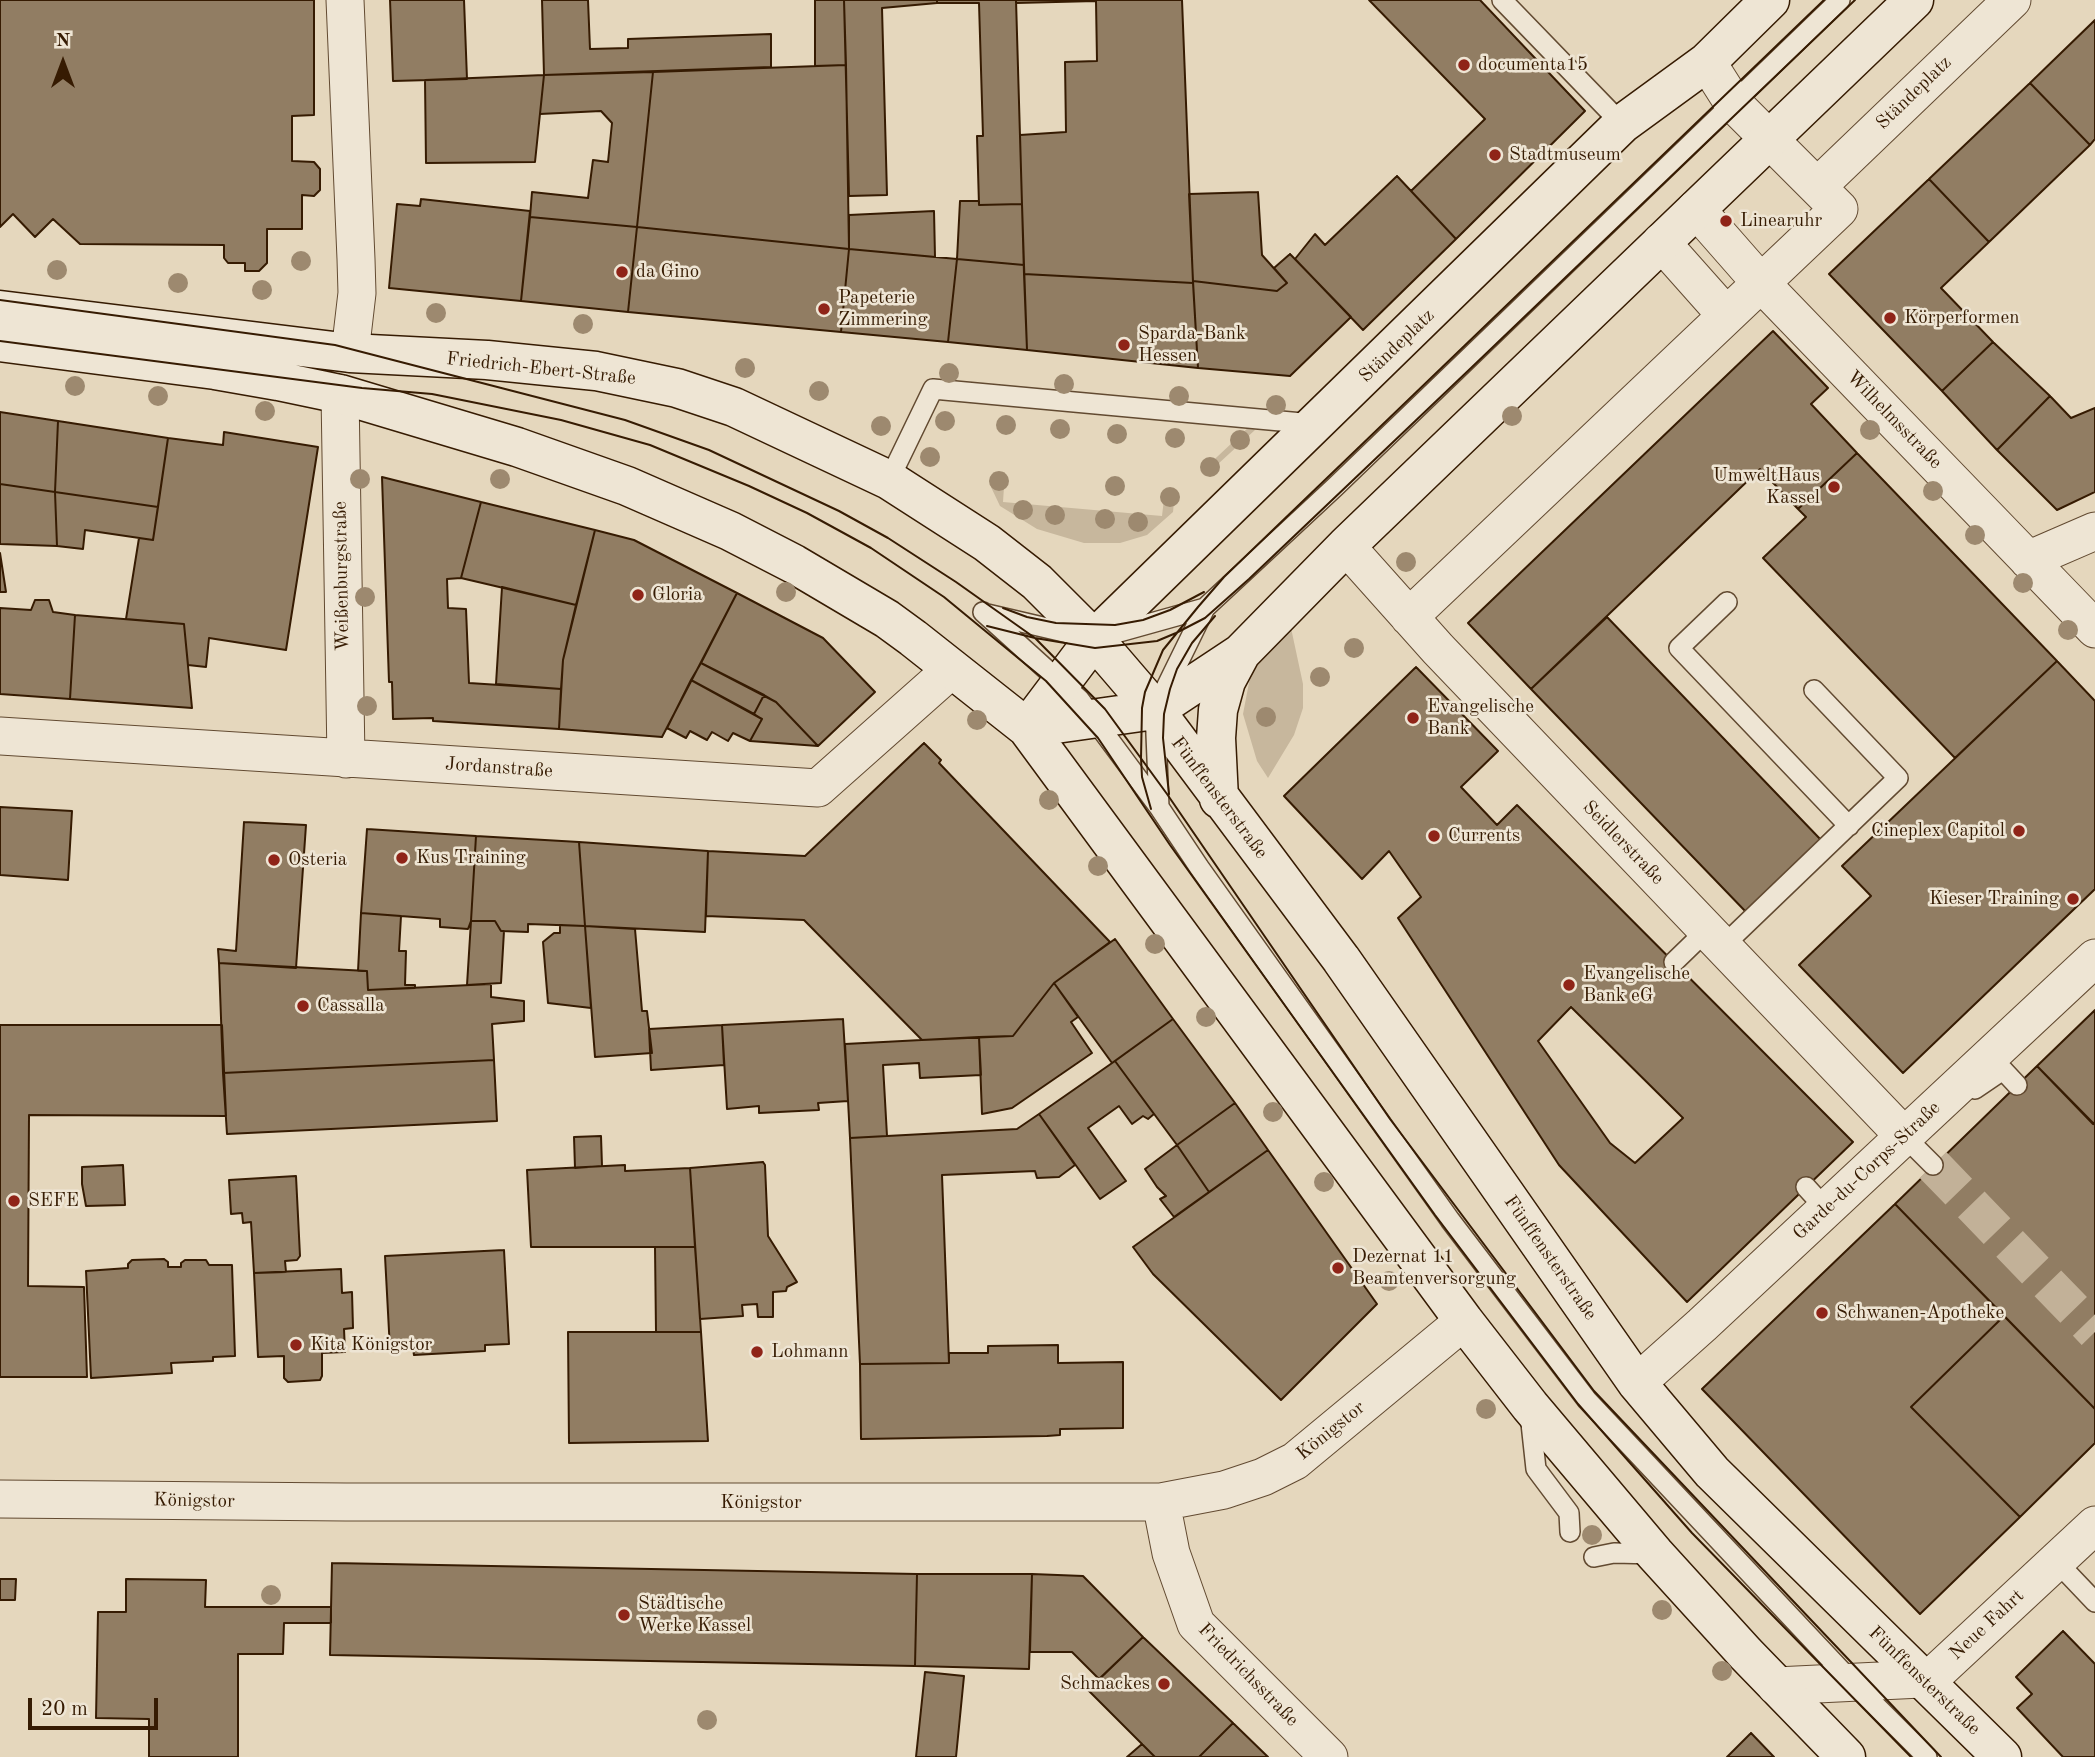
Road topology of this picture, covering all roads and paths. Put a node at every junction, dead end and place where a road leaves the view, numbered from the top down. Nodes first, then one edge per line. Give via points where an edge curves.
1 (345, 0) edge
2 (1502, 0) edge
3 (1770, 0) edge
4 (1840, 0) edge
5 (1914, 0) edge
6 (2012, 0) edge
7 (1707, 62) junction
8 (1733, 103) junction
9 (1622, 124) junction
10 (1768, 140) junction
11 (1817, 187) junction
12 (1696, 209) junction
13 (1661, 242) junction
14 (1760, 282) junction
15 (0, 310) edge
16 (1726, 314) junction
17 (0, 342) edge
18 (350, 353) junction
19 (340, 394) junction
20 (1314, 425) junction
21 (888, 480) junction
22 (2095, 531) edge
23 (1346, 545) junction
24 (2028, 560) junction
25 (1727, 602) dead end
26 (1205, 608) junction
27 (1409, 617) junction
28 (2095, 629) edge
29 (1094, 639) junction
30 (1241, 653) junction
31 (952, 669) junction
32 (1063, 682) junction
33 (1814, 690) dead end
34 (1155, 710) junction
35 (1094, 719) junction
36 (1027, 728) junction
37 (0, 736) edge
38 (346, 759) junction
39 (1219, 799) junction
40 (1159, 807) junction
41 (1849, 826) junction
42 (1715, 938) junction
43 (2095, 958) edge
44 (1674, 962) dead end
45 (2017, 1086) dead end
46 (1905, 1137) junction
47 (1933, 1165) tunnel mouth
48 (1464, 1321) junction
49 (1637, 1383) junction
50 (1530, 1406) junction
51 (0, 1499) edge
52 (1161, 1502) junction
53 (2095, 1525) edge
54 (1570, 1532) dead end
55 (1655, 1554) junction
56 (1594, 1557) dead end
57 (2056, 1561) junction
58 (2095, 1602) edge
59 (1921, 1679) junction
60 (1852, 1682) junction
61 (1776, 1686) junction
62 (1328, 1757) edge
63 (1846, 1757) edge
64 (1927, 1757) edge
65 (2002, 1757) edge

1 - 18 street via 356,282
2 - 9 lane
3 - 7 main road, Ständeplatz
4 - 8 lane
5 - 10 main road
6 - 11 street, Ständeplatz
7 - 8 street
7 - 9 main road, Ständeplatz
8 - 10 street
8 - 26 lane
9 - 20 main road, Ständeplatz
10 - 11 street
10 - 12 main road
11 - 14 street via 1839,209
12 - 13 main road
12 - 14 street, Wilhelmsstraße
13 - 16 street
13 - 23 main road
14 - 16 street
14 - 24 street, Wilhelmsstraße
15 - 18 main road, Friedrich-Ebert-Straße
16 - 27 street
17 - 19 main road via 215,370
18 - 21 main road, Friedrich-Ebert-Straße via 550,366 677,388 734,407
19 - 31 main road via 517,447 627,486 730,531 887,619
19 - 38 street, Weißenburgstraße
20 - 21 lane via 933,389
20 - 29 main road, Ständeplatz
21 - 29 main road, Friedrich-Ebert-Straße via 987,543 1037,582
22 - 24 street
23 - 27 street, Seidlerstraße
23 - 30 main road
24 - 28 street, Wilhelmsstraße
25 - 41 lane via 1679,648
26 - 29 lane
26 - 34 lane
27 - 42 street, Seidlerstraße
29 - 32 main road
29 - 32 lane via 983,612
29 - 34 main road, Fünffensterstraße
30 - 34 main road
30 - 39 main road via 1218,710
31 - 36 main road
31 - 38 street, Jordanstraße via 818,788
32 - 35 lane
32 - 36 main road
33 - 41 lane via 1898,778
34 - 35 main road
34 - 39 main road, Fünffensterstraße
34 - 40 lane
35 - 36 main road
35 - 40 lane
36 - 48 main road
37 - 38 street, Jordanstraße
39 - 49 main road, Fünffensterstraße via 1341,960
40 - 60 lane via 1450,1220 1587,1400
41 - 42 lane
42 - 44 lane
42 - 46 street, Seidlerstraße
43 - 46 street, Garde-du-Corps-Straße
45 - 46 lane via 2003,1070
46 - 47 lane
46 - 49 street, Garde-du-Corps-Straße via 1816,1198 1702,1325
48 - 50 main road
48 - 52 street, Königstor via 1295,1461 1224,1490
49 - 59 main road, Fünffensterstraße via 1712,1472
50 - 54 lane via 1536,1469 1569,1513
50 - 55 main road
51 - 52 street, Königstor
52 - 62 street, Friedrichsstraße via 1171,1553 1196,1624
53 - 57 street, Neue Fahrt
55 - 56 lane
55 - 61 main road
57 - 58 lane
57 - 59 street, Neue Fahrt via 1936,1673
59 - 60 street
59 - 65 main road, Fünffensterstraße
60 - 61 street
60 - 64 lane
61 - 63 main road

